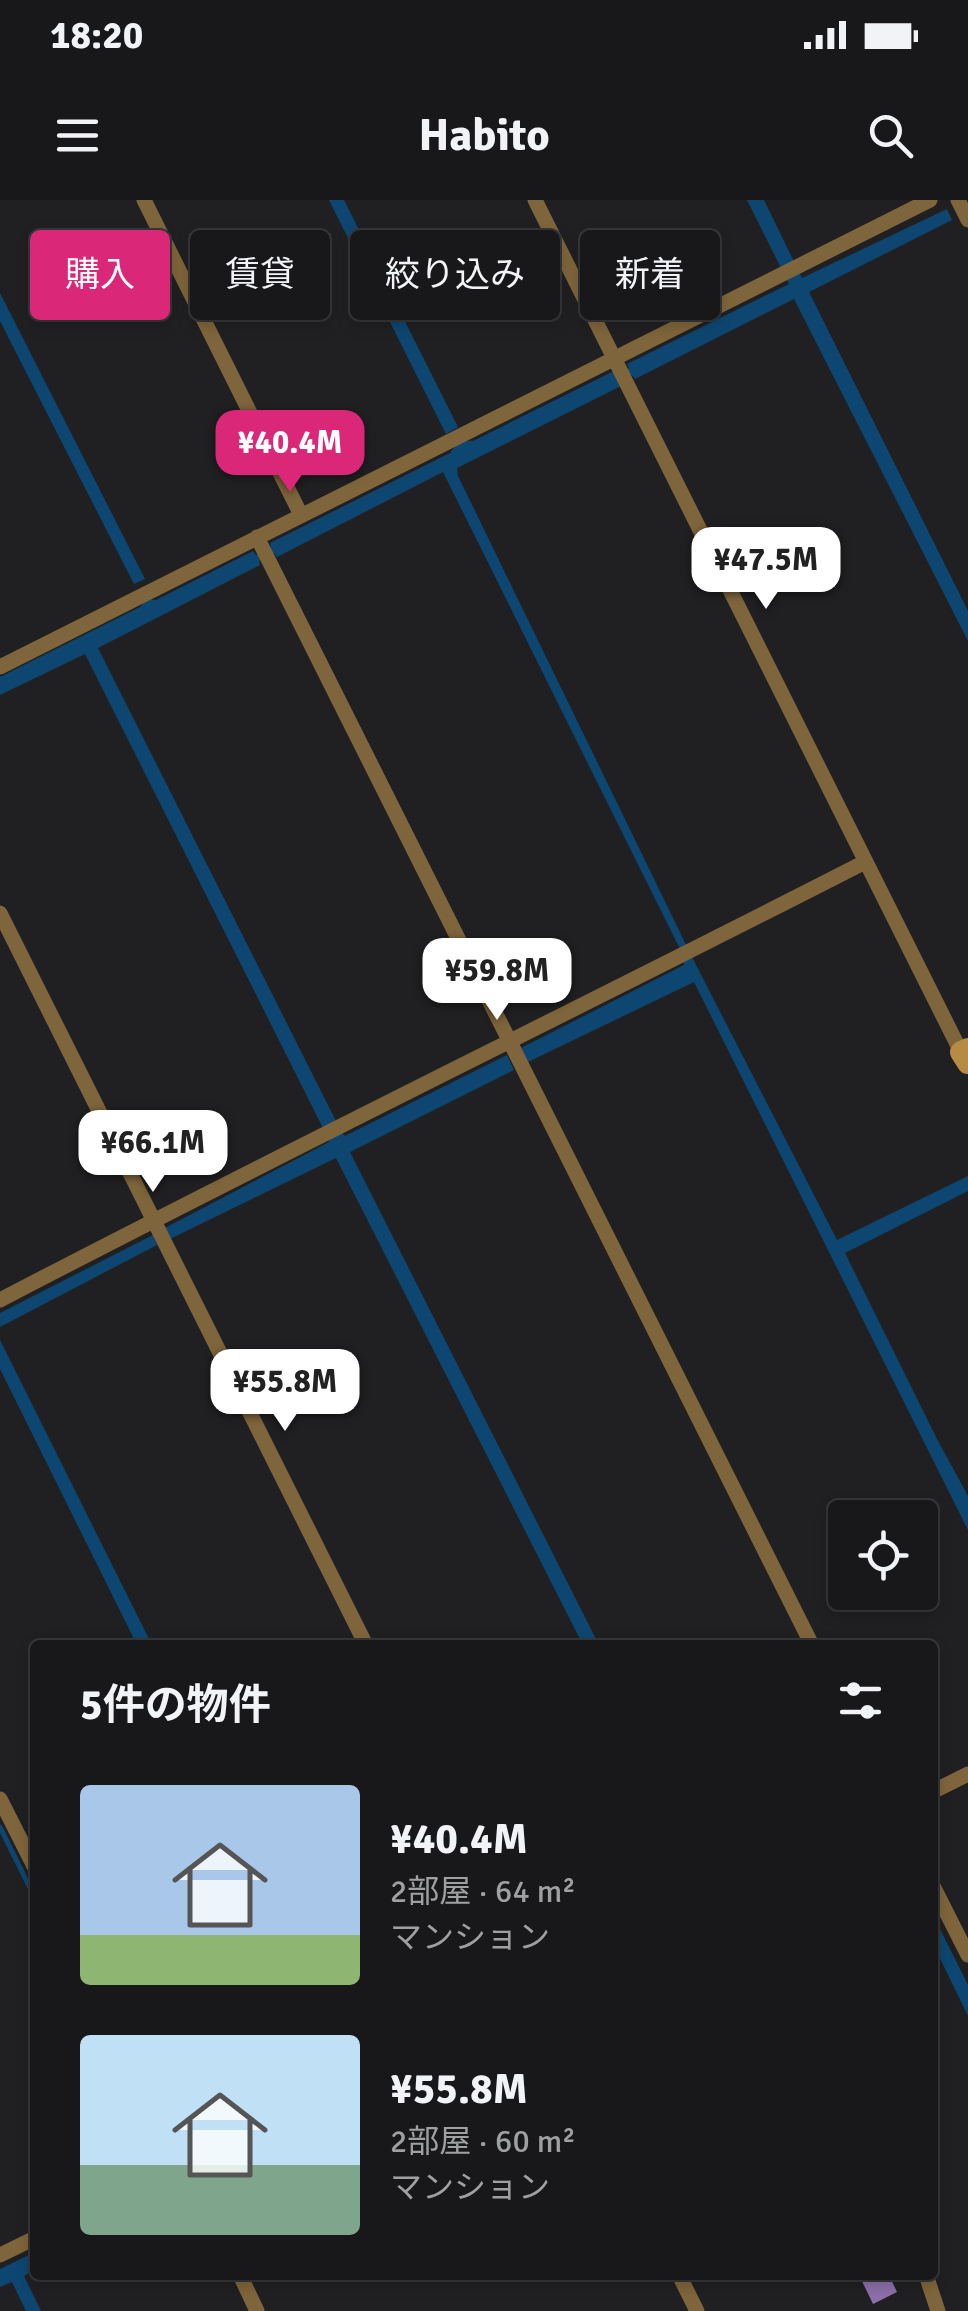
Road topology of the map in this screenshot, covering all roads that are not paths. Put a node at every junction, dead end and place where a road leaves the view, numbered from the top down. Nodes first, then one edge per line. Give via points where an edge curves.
1 (144, 200) edge
2 (534, 200) edge
3 (930, 200) edge
4 (958, 200) edge
5 (968, 220) edge
6 (620, 370) junction
7 (301, 515) junction
8 (263, 549) junction
9 (0, 666) edge
10 (866, 862) junction
11 (0, 913) edge
12 (515, 1053) junction
13 (966, 1055) edge
14 (160, 1232) junction
15 (0, 1300) edge
16 (364, 1640) edge
17 (809, 1640) edge
18 (968, 1774) edge
19 (938, 1789) edge
20 (0, 1799) edge
21 (30, 1858) edge
22 (938, 1896) edge
23 (968, 1956) edge
24 (30, 2240) edge
25 (0, 2255) edge
26 (242, 2280) edge
27 (682, 2280) edge
28 (928, 2280) edge
29 (258, 2311) edge
30 (697, 2311) edge
31 (938, 2311) edge

1 - 7 street
2 - 6 street
3 - 6 street via 782,274
4 - 5 street
6 - 7 street via 456,438
6 - 10 street
7 - 8 street
8 - 9 street via 145,593
8 - 12 street
10 - 12 street
10 - 13 street
11 - 14 street
12 - 14 street via 331,1131
12 - 17 street
14 - 15 street
14 - 16 street
18 - 19 street
20 - 21 street
22 - 23 street
24 - 25 street
26 - 29 street
27 - 30 street
28 - 31 street

